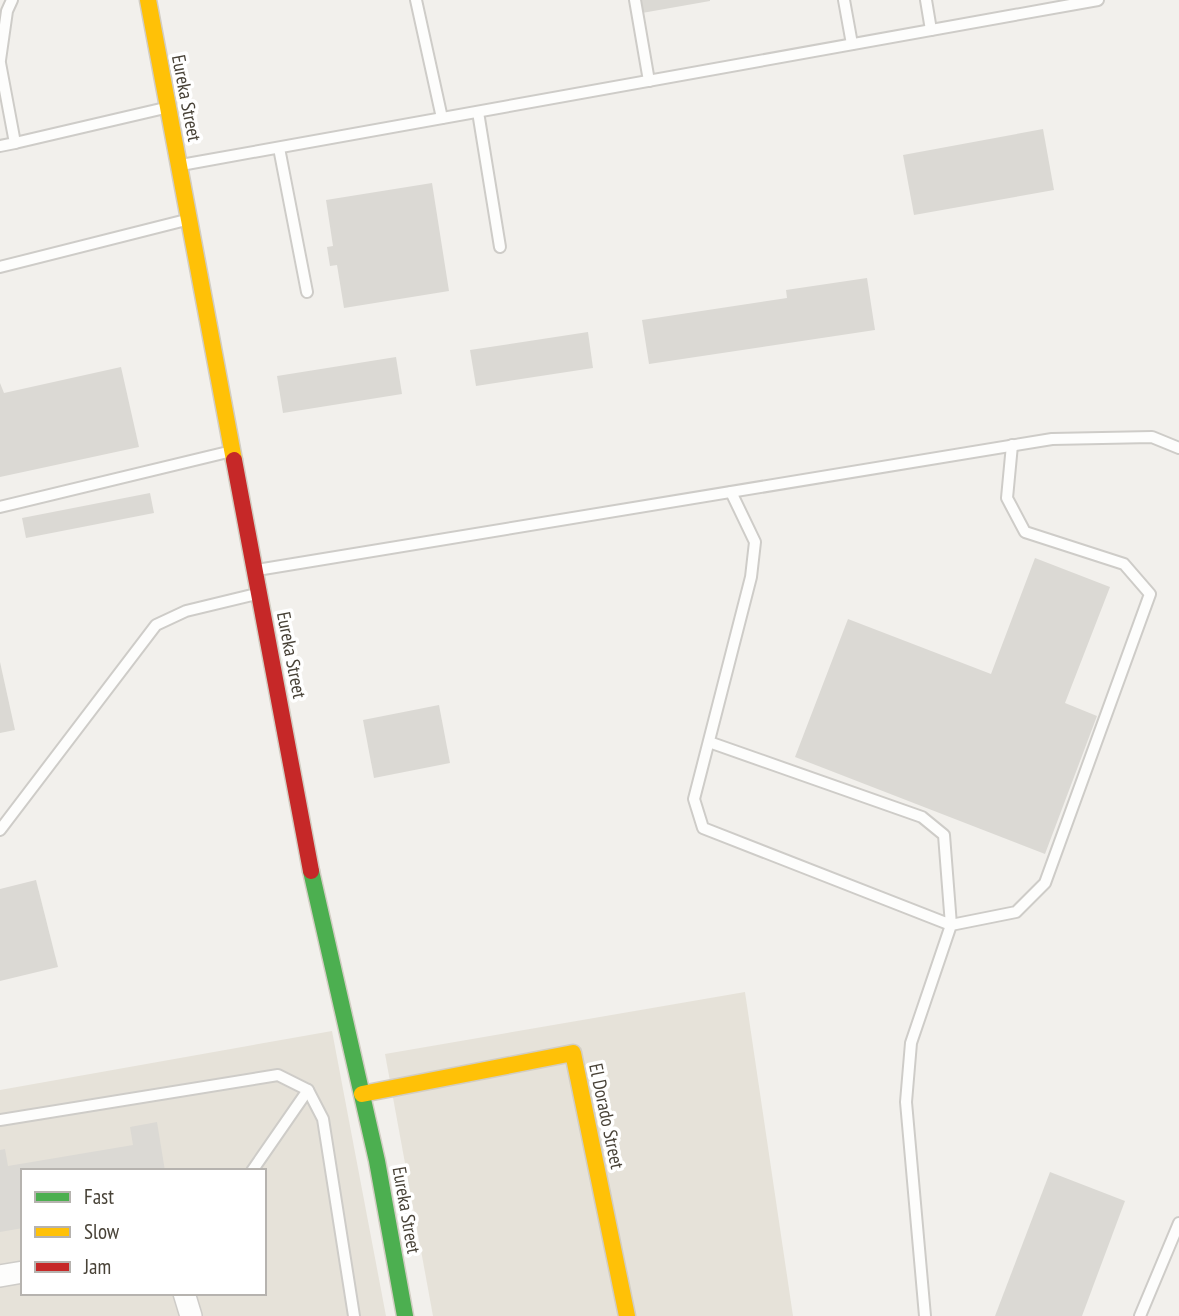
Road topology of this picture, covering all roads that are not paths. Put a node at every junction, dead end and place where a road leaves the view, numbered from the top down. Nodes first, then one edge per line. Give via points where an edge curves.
1 (12, 0) edge
2 (148, 0) edge
3 (416, 0) edge
4 (635, 0) edge
5 (844, 0) edge
6 (926, 0) edge
7 (1098, 0) edge
8 (931, 30) junction
9 (852, 44) junction
10 (0, 61) edge
11 (649, 81) junction
12 (167, 107) junction
13 (478, 112) junction
14 (442, 118) junction
15 (15, 143) junction
16 (0, 146) edge
17 (279, 148) junction
18 (178, 166) junction
19 (188, 219) junction
20 (500, 247) dead end
21 (0, 267) edge
22 (307, 292) dead end
23 (1012, 446) junction
24 (1179, 448) edge
25 (232, 452) junction
26 (731, 492) junction
27 (0, 507) edge
28 (254, 570) junction
29 (259, 593) junction
30 (709, 742) junction
31 (0, 830) edge
32 (951, 925) junction
33 (308, 1090) junction
34 (362, 1094) junction
35 (0, 1120) edge
36 (253, 1169) edge
37 (1179, 1223) edge
38 (21, 1272) edge
39 (0, 1276) edge
40 (185, 1295) edge
41 (191, 1316) edge
42 (354, 1316) edge
43 (405, 1316) edge
44 (627, 1316) edge
45 (925, 1316) edge
46 (1140, 1316) edge

1 - 10 lane
2 - 12 street, Eureka Street
3 - 14 lane
4 - 11 lane
5 - 9 lane
6 - 8 lane
7 - 8 lane
8 - 9 lane
9 - 11 lane
10 - 15 lane
11 - 13 lane
12 - 15 lane
12 - 18 street, Eureka Street
13 - 14 lane
13 - 20 lane
14 - 17 lane
15 - 16 lane
17 - 18 lane
17 - 22 lane
18 - 19 street, Eureka Street
19 - 21 lane
19 - 25 street, Eureka Street
23 - 24 lane via 1052,439 1152,438
23 - 26 lane
23 - 32 lane via 1007,498 1025,532 1124,564 1150,594 1045,883 1016,912
25 - 27 lane
25 - 28 street, Eureka Street
26 - 28 lane
26 - 30 lane via 755,542 751,577
28 - 29 street, Eureka Street
29 - 31 lane via 187,611 156,625
29 - 34 street, Eureka Street via 318,908
30 - 32 lane via 922,817 944,835
30 - 32 lane via 694,799 704,828
32 - 45 lane via 911,1043 906,1102
33 - 35 lane via 278,1075
33 - 36 lane
33 - 42 lane via 323,1119
34 - 43 street, Eureka Street
34 - 44 street, El Dorado Street via 573,1053
37 - 46 lane
38 - 39 street
40 - 41 street

